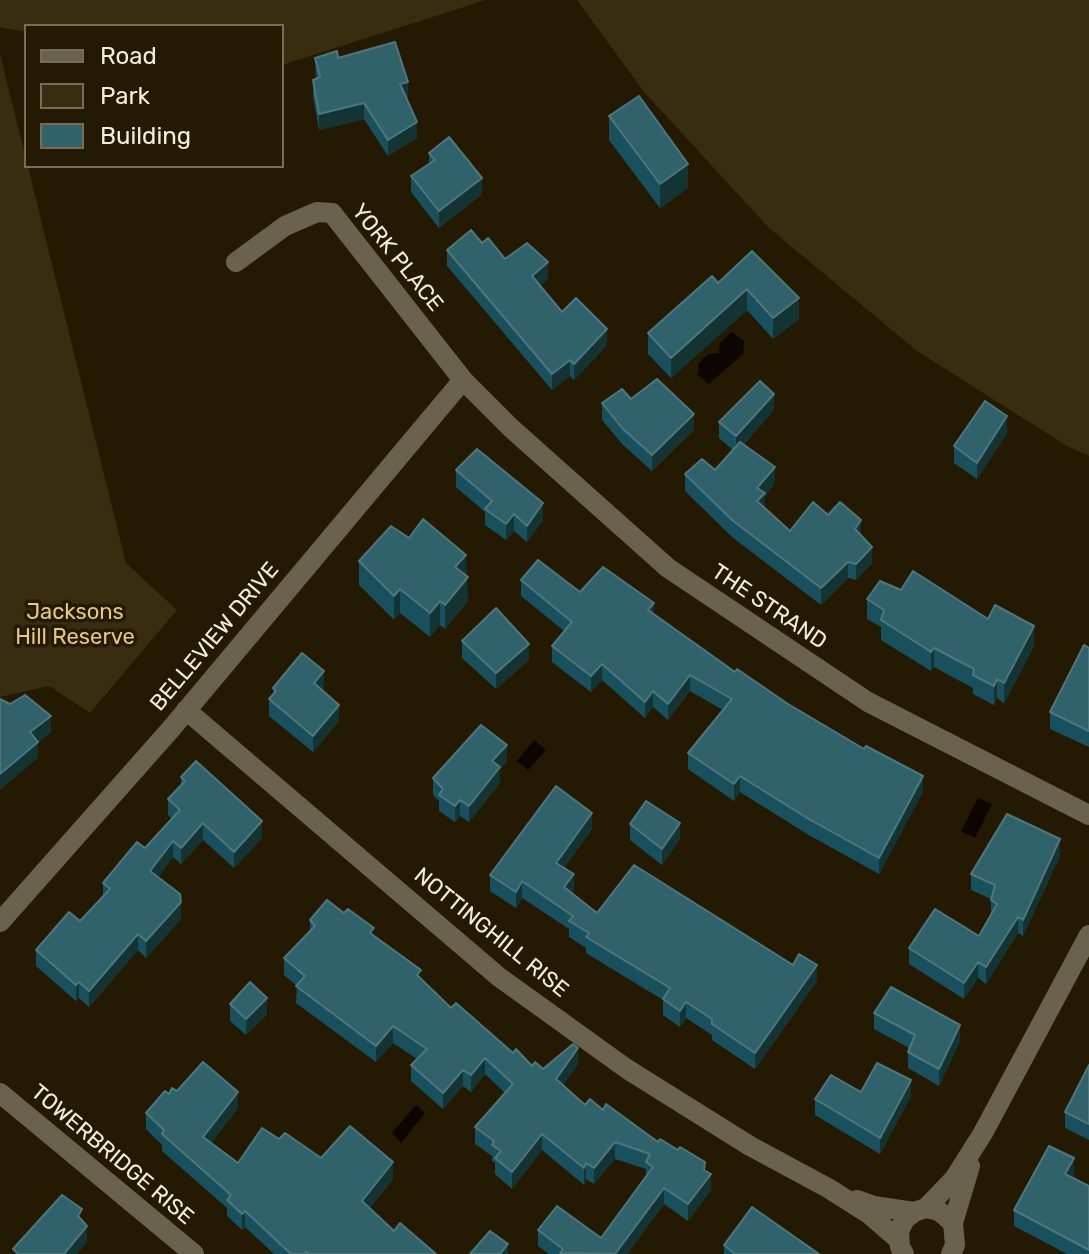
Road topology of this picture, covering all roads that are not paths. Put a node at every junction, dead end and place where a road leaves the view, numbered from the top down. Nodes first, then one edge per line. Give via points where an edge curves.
1 (236, 262) dead end
2 (463, 380) junction
3 (186, 710) junction
4 (1089, 815) edge
5 (0, 922) edge
6 (1089, 935) edge
7 (0, 1093) edge
8 (983, 1133) junction
9 (828, 1188) junction
10 (920, 1210) junction
11 (953, 1239) edge
12 (902, 1250) edge
13 (194, 1254) edge
14 (971, 1254) edge

1 - 2 street, YORK PLACE via 285,226 317,212 332,213
2 - 3 street, BELLEVIEW DRIVE
2 - 4 street, THE STRAND via 668,568 868,702
3 - 5 street, BELLEVIEW DRIVE
3 - 9 street, NOTTINGHILL RISE via 499,977 627,1069
6 - 8 street
7 - 13 street, TOWERBRIDGE RISE
8 - 10 street via 954,1179
8 - 11 street via 962,1186
9 - 10 street, NOTTINGHILL RISE via 874,1206
9 - 12 street, NOTTINGHILL RISE via 869,1214
10 - 11 street via 939,1211
10 - 12 street via 905,1219 899,1231
11 - 14 street

